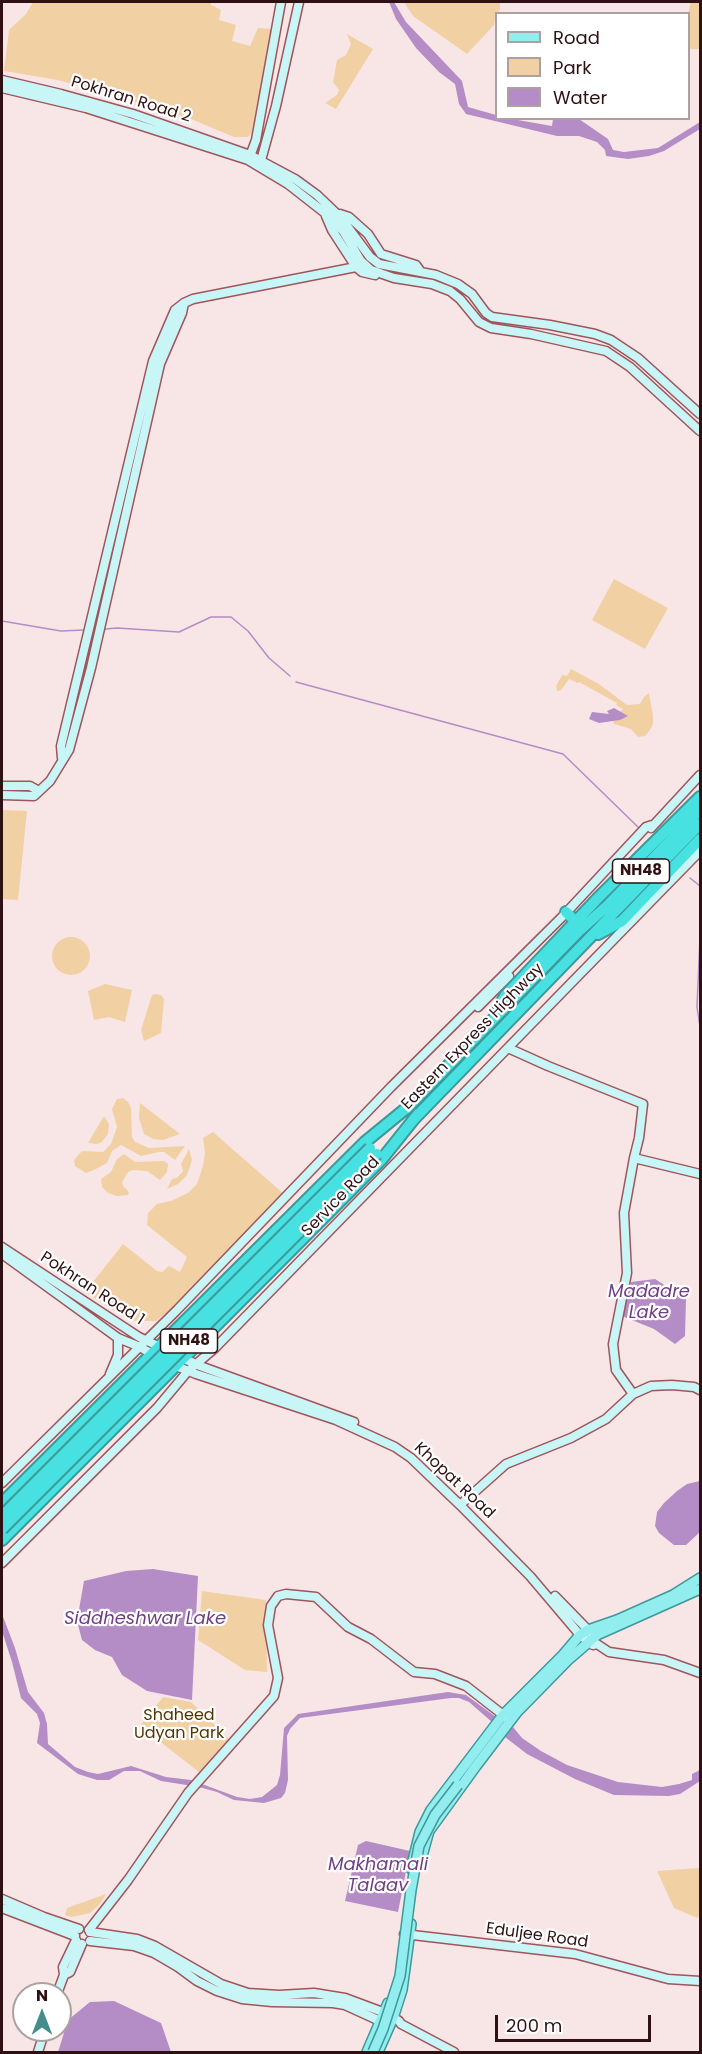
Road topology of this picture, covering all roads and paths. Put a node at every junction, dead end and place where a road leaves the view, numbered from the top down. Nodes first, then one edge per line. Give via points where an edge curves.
1 (281, 2) edge
2 (298, 2) edge
3 (2, 80) edge
4 (2, 88) edge
5 (87, 105) junction
6 (249, 157) junction
7 (260, 163) junction
8 (336, 213) junction
9 (344, 232) junction
10 (360, 262) junction
11 (411, 270) junction
12 (421, 272) junction
13 (409, 280) junction
14 (700, 414) edge
15 (700, 430) edge
16 (700, 775) edge
17 (2, 786) edge
18 (39, 791) junction
19 (2, 795) edge
20 (700, 797) edge
21 (700, 810) edge
22 (700, 824) edge
23 (700, 839) edge
24 (700, 851) edge
25 (570, 920) junction
26 (589, 939) junction
27 (508, 1048) junction
28 (409, 1106) junction
29 (418, 1114) junction
30 (374, 1151) junction
31 (634, 1158) junction
32 (700, 1173) edge
33 (2, 1247) edge
34 (2, 1254) edge
35 (44, 1280) junction
36 (118, 1338) junction
37 (143, 1343) junction
38 (161, 1351) junction
39 (179, 1362) junction
40 (196, 1364) junction
41 (188, 1371) junction
42 (109, 1377) junction
43 (700, 1390) edge
44 (633, 1394) junction
45 (319, 1411) junction
46 (2, 1483) edge
47 (2, 1503) edge
48 (462, 1503) junction
49 (2, 1516) edge
50 (2, 1529) edge
51 (2, 1540) edge
52 (2, 1563) edge
53 (700, 1582) edge
54 (584, 1632) junction
55 (594, 1641) junction
56 (700, 1672) edge
57 (507, 1718) junction
58 (471, 1766) junction
59 (2, 1899) edge
60 (2, 1908) edge
61 (407, 1934) junction
62 (83, 1936) junction
63 (700, 1981) edge
64 (61, 1982) edge
65 (382, 2017) junction
66 (395, 2022) junction
67 (367, 2052) edge
68 (376, 2052) edge
69 (454, 2052) edge

1 - 6 street via 256,140
2 - 7 street
3 - 5 street, Pokhran Road 2
4 - 5 street, Pokhran Road 2
5 - 6 street, Pokhran Road 2 via 133,114
6 - 7 street, Pokhran Road 2
7 - 8 street via 317,195
7 - 9 street via 325,213 330,226
8 - 9 street
8 - 12 street via 349,217 364,230 381,254 416,265
9 - 10 street
9 - 10 street
10 - 11 street
10 - 13 street via 371,270
10 - 18 street via 184,303 175,310 153,361 61,746 62,758 50,782
11 - 12 street
11 - 13 street
12 - 14 street via 458,284 492,317 550,325 611,340 638,358
13 - 15 street via 450,291 479,322 491,328 606,351 630,367
16 - 25 street via 646,827
17 - 18 street via 30,786
18 - 19 street via 34,796
20 - 25 highway
21 - 25 highway, NH48 via 607,906
22 - 26 highway, NH48
23 - 26 highway via 622,921
24 - 27 street, Service Road
25 - 28 highway, Eastern Express Highway / NH48 via 487,1025
25 - 37 street via 489,988
26 - 29 highway, Eastern Express Highway / NH48
27 - 31 street via 643,1104
27 - 40 street, Service Road
28 - 30 highway, Eastern Express Highway / NH48
28 - 38 highway via 365,1142
29 - 30 highway, Eastern Express Highway / NH48
29 - 39 highway via 382,1159
30 - 49 highway, NH48, bridge
30 - 50 highway, NH48, bridge
31 - 32 street
31 - 44 street via 624,1214 627,1273 613,1344 616,1370
33 - 35 street, Pokhran Road 1
34 - 35 street, Pokhran Road 1
35 - 36 street, Pokhran Road 1
35 - 37 street, Pokhran Road 1
36 - 37 street, Pokhran Road 1
36 - 42 street via 118,1355
37 - 38 street, Pokhran Road 1
37 - 42 street
38 - 39 street, Khopat Road
38 - 39 street, Khopat Road
38 - 47 highway
39 - 40 street, Khopat Road
39 - 41 street, Khopat Road
39 - 51 highway
40 - 41 street, Service Road
40 - 45 street, Khopat Road
41 - 45 street, Khopat Road
41 - 52 street, Service Road
42 - 46 street
43 - 44 street via 651,1386
44 - 48 street via 606,1419 506,1464
45 - 48 street, Khopat Road via 411,1458
48 - 54 street, Khopat Road
53 - 54 main road
53 - 55 main road
54 - 55 street, Khopat Road
54 - 57 main road
55 - 56 street, Khopat Road via 609,1652 664,1660
55 - 57 main road via 568,1660
57 - 58 main road
57 - 62 street via 466,1686 435,1674 414,1672 371,1639 348,1627 316,1597 286,1594 274,1600 268,1625 278,1678 274,1696 200,1779
58 - 61 main road via 431,1810 420,1832 408,1881
58 - 68 main road, bridge via 435,1815 419,1846 400,1976
59 - 62 street
60 - 62 street
61 - 63 street, Eduljee Road via 575,1953 668,1979
61 - 65 main road
61 - 66 main road
62 - 64 street via 70,1972
62 - 65 street via 136,1940 155,1946 180,1964 248,1993 345,2006
65 - 66 street
65 - 67 main road
66 - 68 main road
66 - 69 street

